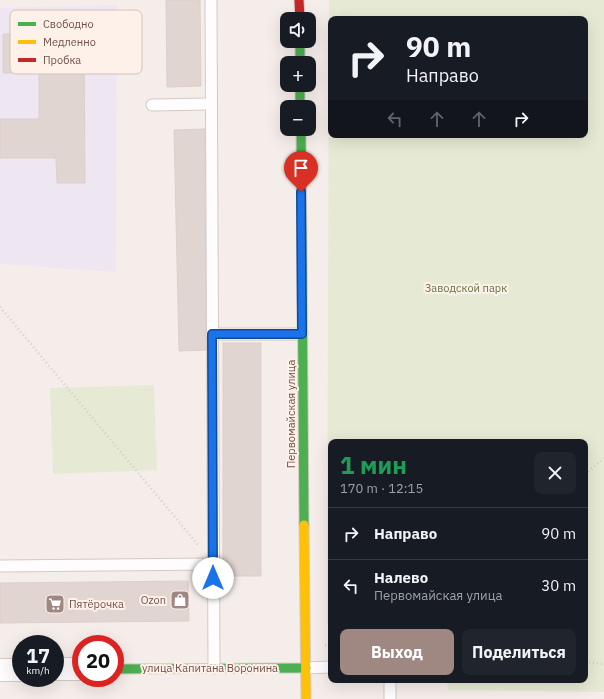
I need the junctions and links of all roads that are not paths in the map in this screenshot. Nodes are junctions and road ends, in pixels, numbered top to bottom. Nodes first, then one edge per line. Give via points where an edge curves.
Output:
1 (211, 0) edge
2 (300, 0) edge
3 (300, 12) edge
4 (211, 104) junction
5 (152, 105) dead end
6 (301, 136) edge
7 (212, 334) junction
8 (302, 334) junction
9 (213, 564) junction
10 (0, 566) edge
11 (328, 667) edge
12 (214, 668) junction
13 (306, 668) junction
14 (124, 669) edge
15 (0, 670) edge
16 (12, 670) edge
17 (390, 683) edge
18 (306, 699) edge
19 (390, 699) edge

1 - 4 lane
2 - 3 street
4 - 5 lane
4 - 7 lane
6 - 8 street, Первомайская улица
7 - 8 lane
7 - 9 lane
8 - 13 street, Первомайская улица
9 - 10 lane
9 - 12 lane
11 - 13 lane
12 - 13 street, улица Капитана Воронина
12 - 14 street, улица Капитана Воронина
13 - 18 street, Первомайская улица
15 - 16 street
17 - 19 lane

